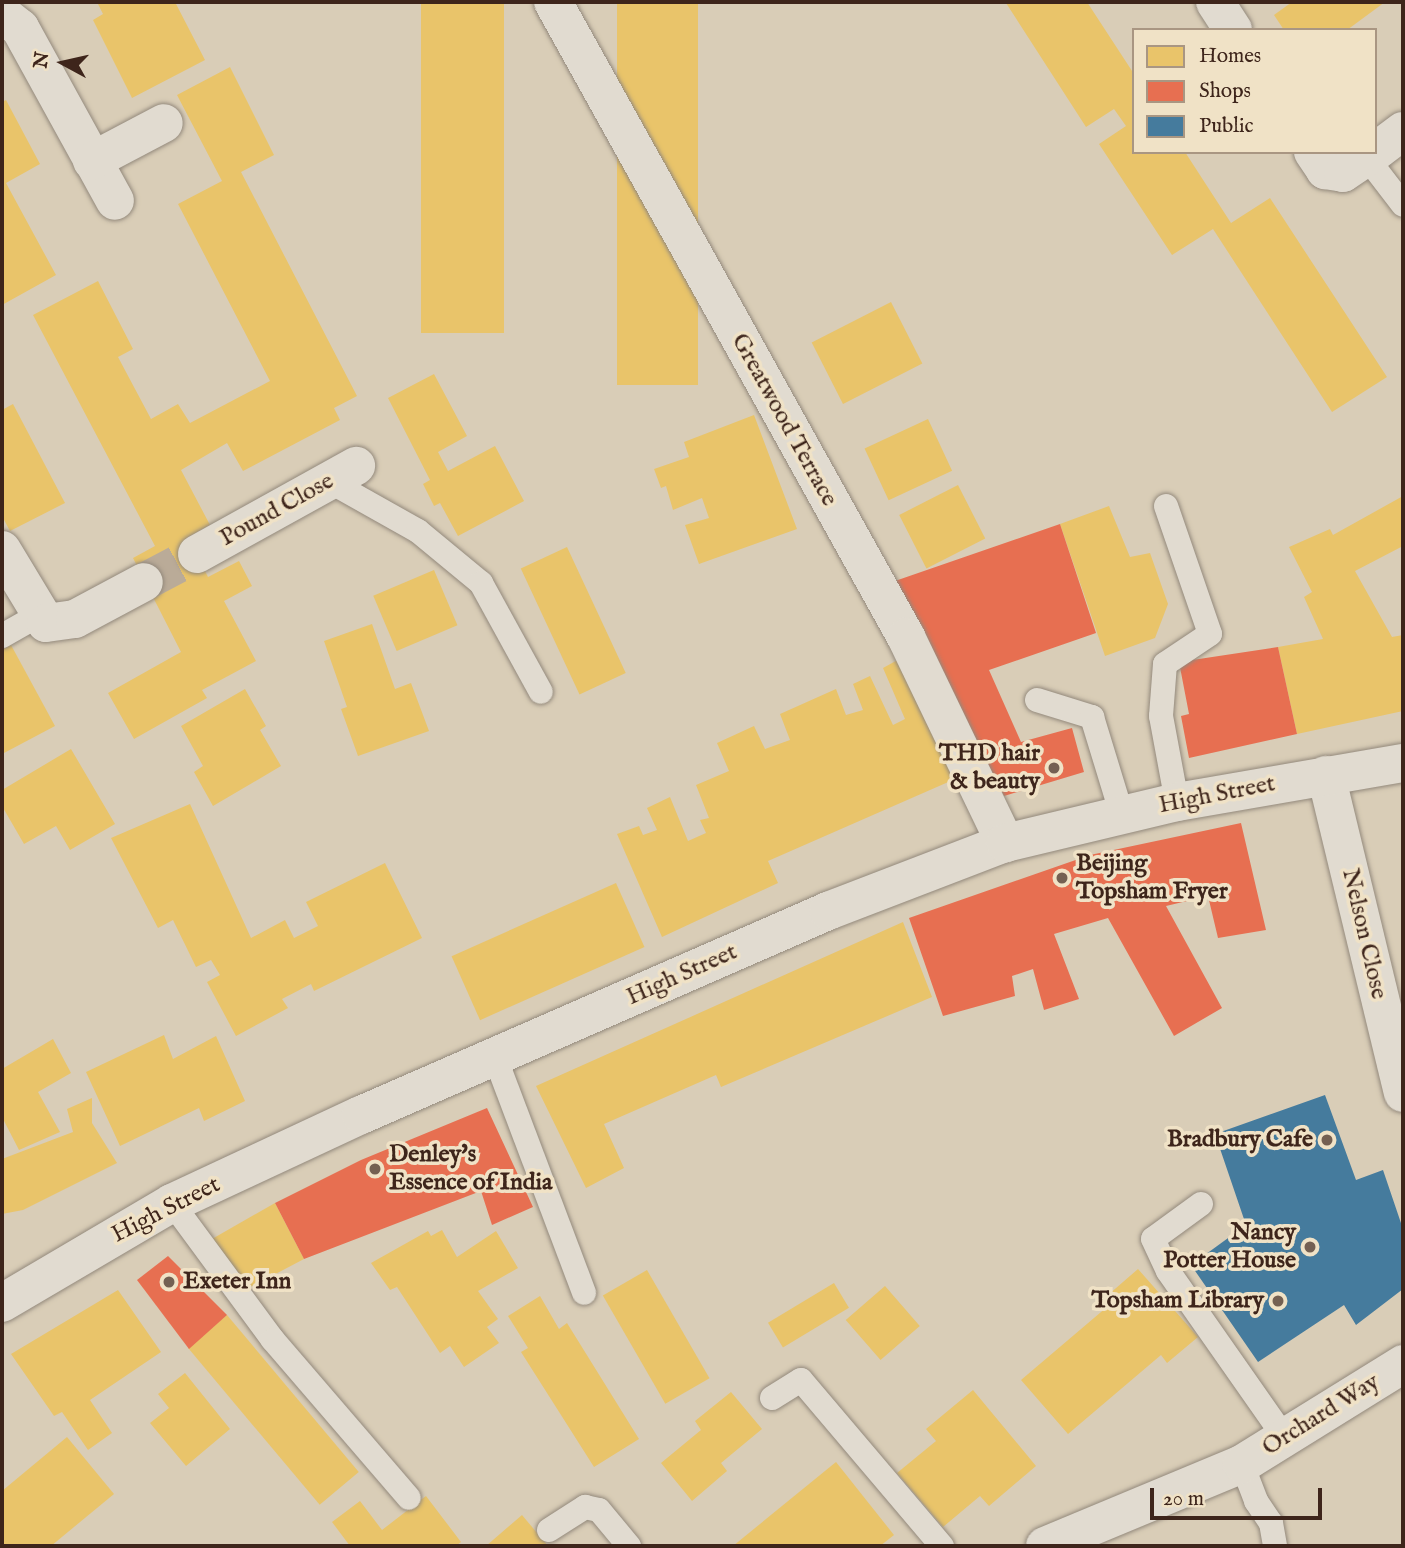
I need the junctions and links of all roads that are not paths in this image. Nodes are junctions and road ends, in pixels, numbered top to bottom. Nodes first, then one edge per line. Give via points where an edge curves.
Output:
1 (553, 2) edge
2 (1215, 2) edge
3 (2, 14) edge
4 (1232, 28) edge
5 (164, 122) dead end
6 (1403, 131) edge
7 (1377, 150) edge
8 (1315, 154) edge
9 (1372, 154) edge
10 (93, 161) junction
11 (115, 201) dead end
12 (1403, 205) edge
13 (342, 473) joint
14 (1166, 506) dead end
15 (2, 550) edge
16 (197, 554) tunnel mouth
17 (144, 582) tunnel mouth
18 (39, 615) junction
19 (2, 636) edge
20 (541, 692) dead end
21 (1037, 700) dead end
22 (1403, 763) edge
23 (1326, 775) junction
24 (1177, 802) junction
25 (1122, 815) junction
26 (1005, 844) junction
27 (495, 1057) junction
28 (1403, 1093) edge
29 (172, 1203) junction
30 (1201, 1205) dead end
31 (584, 1293) dead end
32 (2, 1303) edge
33 (1403, 1364) edge
34 (772, 1398) dead end
35 (1285, 1438) junction
36 (1242, 1464) junction
37 (409, 1498) dead end
38 (549, 1530) dead end
39 (1068, 1542) edge
40 (629, 1546) edge
41 (942, 1546) edge
42 (1275, 1546) edge

1 - 26 street, Greatwood Terrace via 906,637
2 - 4 street
3 - 10 street via 20,28
5 - 10 street
6 - 7 street
8 - 9 street via 1325,170 1343,173
9 - 12 lane
10 - 11 street
13 - 16 street, Pound Close
13 - 20 lane via 481,583
14 - 24 lane via 1210,634 1165,664 1161,716
15 - 18 street
17 - 18 street via 75,618 46,623
18 - 19 lane
21 - 25 lane via 1092,717
22 - 23 street, High Street
23 - 24 street, High Street
23 - 28 street, Nelson Close
24 - 25 street, High Street
25 - 26 street, High Street
26 - 27 street, High Street via 828,911
27 - 29 street, High Street
27 - 31 lane
29 - 32 street, High Street
29 - 37 lane via 273,1340
30 - 35 lane via 1153,1239 1168,1272
33 - 35 street, Orchard Way
34 - 41 lane via 801,1380
35 - 36 street, Orchard Way
36 - 39 street, Orchard Way
36 - 42 lane via 1256,1501 1271,1523
38 - 40 lane via 585,1507 599,1510

